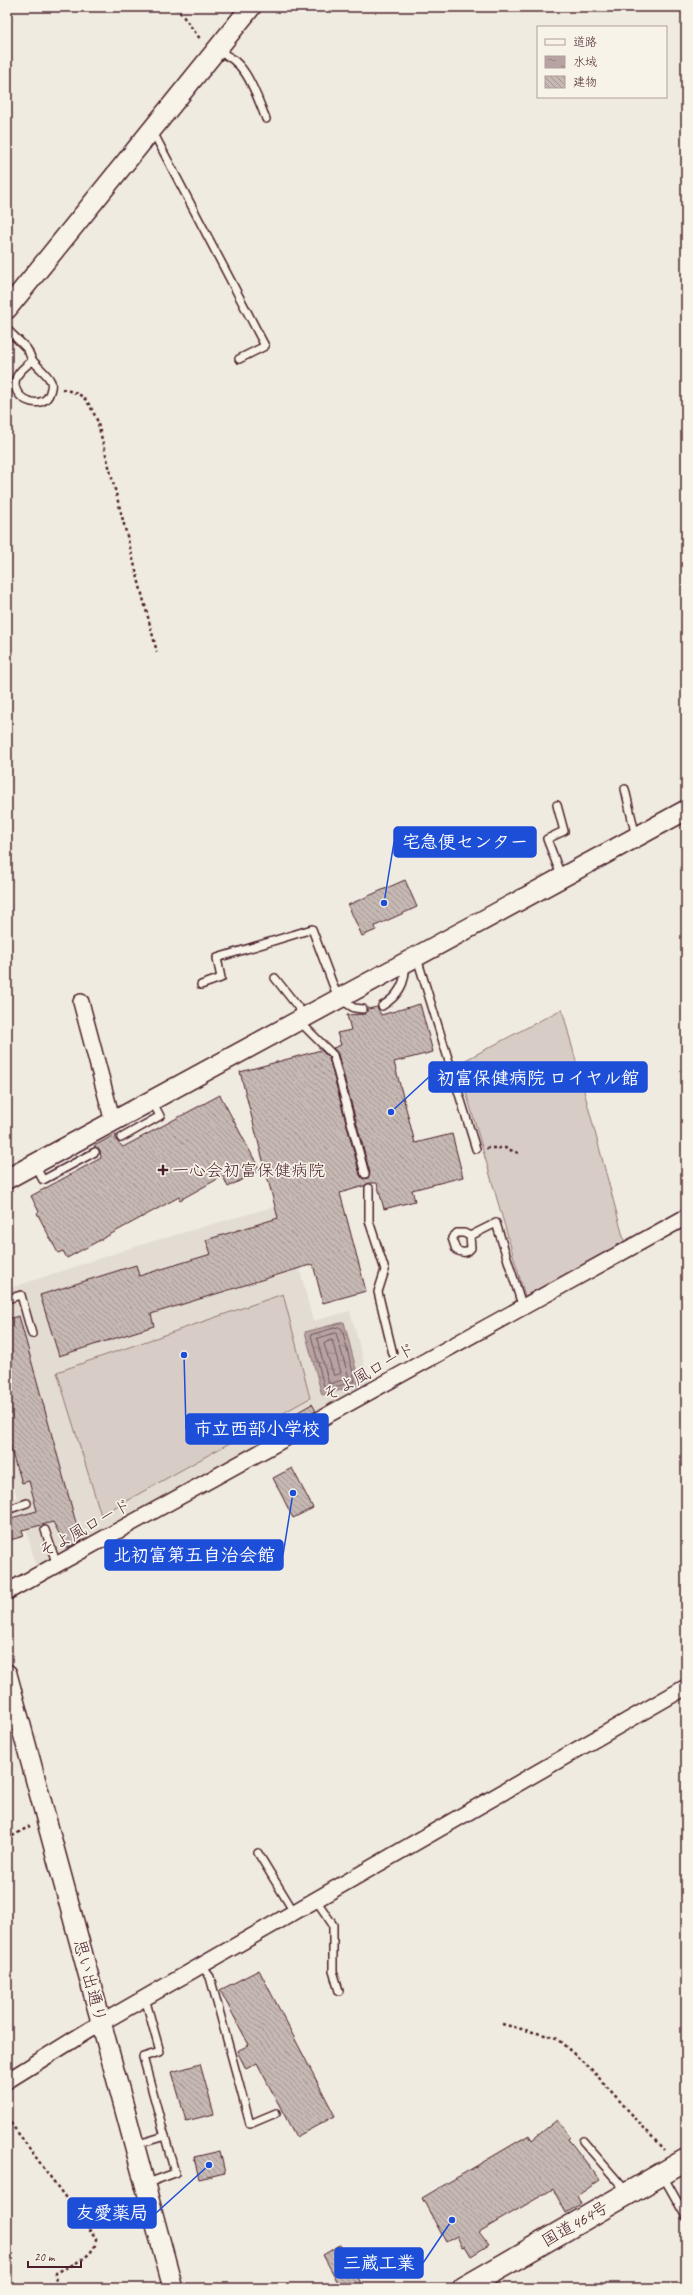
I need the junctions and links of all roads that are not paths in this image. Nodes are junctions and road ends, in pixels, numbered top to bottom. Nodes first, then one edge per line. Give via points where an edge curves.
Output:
1 (251, 7) edge
2 (214, 54) junction
3 (266, 119) dead end
4 (152, 130) junction
5 (7, 309) edge
6 (7, 329) edge
7 (239, 359) dead end
8 (32, 361) junction
9 (625, 789) dead end
10 (557, 805) dead end
11 (686, 810) edge
12 (636, 837) junction
13 (562, 878) junction
14 (410, 959) junction
15 (275, 978) dead end
16 (202, 985) dead end
17 (338, 998) junction
18 (81, 1002) dead end
19 (382, 1006) dead end
20 (363, 1009) dead end
21 (301, 1018) junction
22 (117, 1130) junction
23 (476, 1149) road end
24 (94, 1152) dead end
25 (34, 1164) junction
26 (365, 1174) dead end
27 (7, 1179) edge
28 (368, 1188) dead end
29 (686, 1218) edge
30 (470, 1236) dead end
31 (7, 1300) edge
32 (524, 1309) junction
33 (32, 1334) dead end
34 (393, 1354) dead end
35 (27, 1503) dead end
36 (7, 1510) edge
37 (45, 1530) dead end
38 (57, 1565) junction
39 (7, 1592) edge
40 (7, 1674) edge
41 (686, 1687) edge
42 (258, 1853) dead end
43 (316, 1900) junction
44 (294, 1912) junction
45 (202, 1966) junction
46 (339, 1991) dead end
47 (145, 1998) junction
48 (101, 2023) junction
49 (7, 2081) edge
50 (276, 2114) dead end
51 (165, 2136) junction
52 (583, 2140) dead end
53 (134, 2145) junction
54 (675, 2167) edge
55 (145, 2184) junction
56 (628, 2194) junction
57 (686, 2217) edge
58 (473, 2286) edge
59 (173, 2288) edge

1 - 2 street
2 - 3 lane via 225,54 233,59 247,75
2 - 4 street
4 - 5 street
4 - 7 lane via 266,346
6 - 8 lane via 28,350
8 - 8 lane via 51,381 49,396 43,401 25,400 18,394 17,376
9 - 12 lane
10 - 13 lane via 564,831 547,839
11 - 12 street
12 - 13 street
13 - 14 street
14 - 17 street
14 - 19 lane via 401,988 396,996
14 - 23 lane
15 - 21 lane
16 - 17 lane via 222,978 217,958 312,929
17 - 20 lane via 354,1008
17 - 21 street
18 - 22 street
21 - 22 street via 152,1101
21 - 26 lane via 333,1055
22 - 25 street
24 - 25 lane via 43,1180
25 - 27 street
28 - 34 lane via 369,1222 384,1270 378,1292
29 - 32 street, そよ風ロード
30 - 32 lane via 496,1224
31 - 33 lane via 21,1295
32 - 38 street, そよ風ロード via 240,1460
35 - 36 lane
37 - 38 lane
38 - 39 street, そよ風ロード
40 - 48 street, 思い出通り
41 - 43 street
42 - 44 lane
43 - 44 street
43 - 46 lane via 333,1925 333,1971
44 - 45 street
45 - 47 street
45 - 50 lane via 210,1977 250,2124
47 - 48 street
47 - 51 lane via 160,2052 143,2057
48 - 49 street
48 - 53 street, 思い出通り
51 - 53 lane
51 - 55 lane via 175,2174
52 - 56 lane
53 - 55 street, 思い出通り
54 - 56 highway, 国道464号
54 - 57 lane
55 - 59 street, 思い出通り
56 - 58 highway, 国道464号

